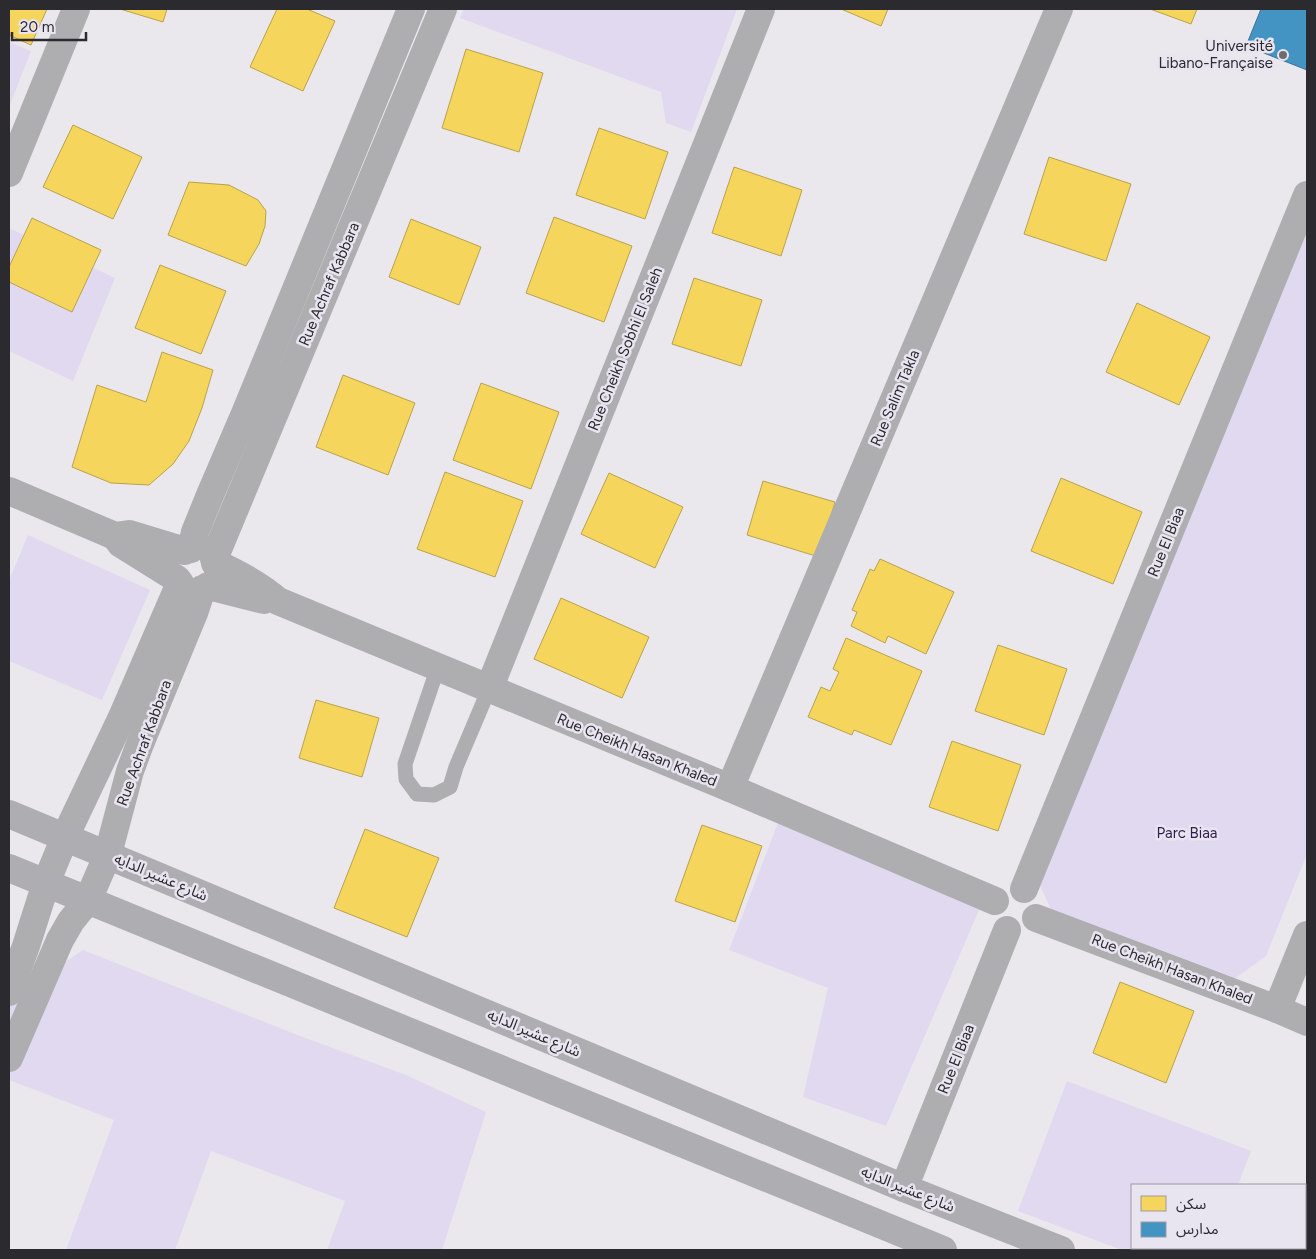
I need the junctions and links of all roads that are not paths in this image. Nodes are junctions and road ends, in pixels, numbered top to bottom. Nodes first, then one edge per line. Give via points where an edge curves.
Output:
1 (76, 9) edge
2 (411, 9) edge
3 (443, 9) edge
4 (761, 9) edge
5 (1059, 9) edge
6 (9, 173) edge
7 (1307, 195) edge
8 (9, 491) edge
9 (197, 570) junction
10 (438, 667) junction
11 (489, 689) junction
12 (730, 788) junction
13 (9, 814) edge
14 (65, 837) junction
15 (108, 854) junction
16 (9, 868) edge
17 (46, 883) junction
18 (1024, 889) junction
19 (88, 900) junction
20 (995, 901) junction
21 (1036, 918) junction
22 (1007, 930) junction
23 (1307, 935) edge
24 (9, 992) edge
25 (1276, 1008) junction
26 (1307, 1022) edge
27 (9, 1058) edge
28 (904, 1188) junction
29 (943, 1250) edge
30 (1060, 1250) edge

1 - 6 street
2 - 9 street, Rue Achraf Kabbara via 195,532
3 - 9 street, Rue Achraf Kabbara
4 - 11 street, Rue Cheikh Sobhi El Saleh
5 - 12 street, Rue Salim Takla
7 - 18 street, Rue El Biaa
8 - 9 street, Rue Cheikh Hasan Khaled via 115,536 128,534
9 - 10 street, Rue Cheikh Hasan Khaled via 232,571 278,601
9 - 14 street, Rue Achraf Kabbara
9 - 15 street, Rue Achraf Kabbara via 194,613 130,771
10 - 11 street, Rue Cheikh Hasan Khaled
10 - 11 lane via 405,764 406,779 417,794 434,795 450,787
11 - 12 street, Rue Cheikh Hasan Khaled
12 - 20 street, Rue Cheikh Hasan Khaled
13 - 14 street, شارع عشير الدايه
14 - 15 street, شارع عشير الدايه
14 - 17 street, Rue Achraf Kabbara
15 - 19 street, Rue Achraf Kabbara
15 - 28 street, شارع عشير الدايه
16 - 17 street
17 - 19 street
17 - 24 street, Rue Achraf Kabbara
18 - 20 street via 1012,887
18 - 21 street via 1038,906
19 - 27 street, Rue Achraf Kabbara via 60,940
19 - 29 street
20 - 22 street via 994,913 998,923
21 - 22 street via 1019,932
21 - 25 street, Rue Cheikh Hasan Khaled
22 - 28 street, Rue El Biaa
23 - 25 street
25 - 26 street, Rue Cheikh Hasan Khaled
28 - 30 street, شارع عشير الدايه

